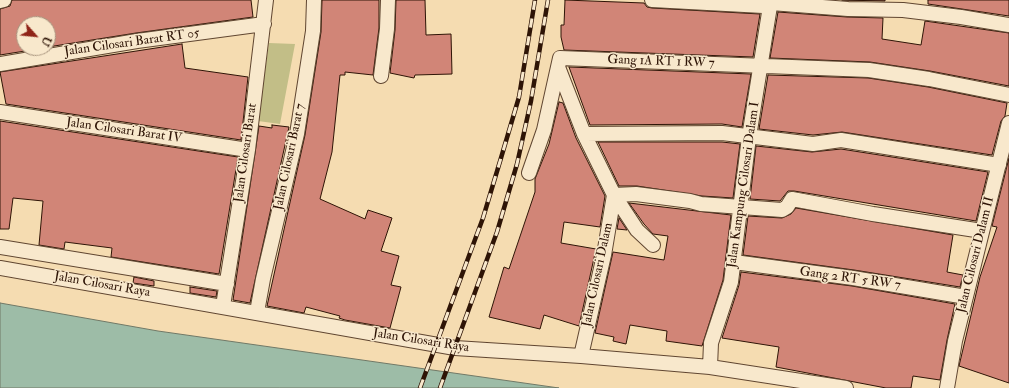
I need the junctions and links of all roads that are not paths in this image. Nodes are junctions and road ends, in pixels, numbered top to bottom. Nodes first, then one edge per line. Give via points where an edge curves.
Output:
1 (4, 0) edge
2 (266, 0) edge
3 (314, 0) edge
4 (388, 0) edge
5 (652, 0) edge
6 (0, 1) edge
7 (771, 1) edge
8 (264, 24) junction
9 (1009, 25) edge
10 (559, 63) junction
11 (0, 64) edge
12 (762, 66) junction
13 (381, 76) dead end
14 (1009, 95) edge
15 (0, 112) edge
16 (1009, 123) edge
17 (584, 134) junction
18 (749, 137) junction
19 (248, 150) junction
20 (999, 166) junction
21 (529, 173) dead end
22 (614, 195) junction
23 (740, 207) junction
24 (982, 231) junction
25 (653, 245) dead end
26 (0, 247) edge
27 (734, 262) junction
28 (0, 268) edge
29 (227, 284) junction
30 (966, 297) junction
31 (223, 306) junction
32 (257, 312) junction
33 (581, 356) junction
34 (710, 367) junction
35 (846, 388) edge
36 (947, 388) edge

1 - 6 street
2 - 8 street, Jalan Cilosari Barat
3 - 32 street, Jalan Cilosari Barat 7 via 313,31 297,134
4 - 13 street
5 - 7 street via 755,6 763,6
7 - 9 street via 848,9 903,10
7 - 12 street, Jalan Kampung Cilosari Dalam I
8 - 11 street, Jalan Cilosari Barat RT 05 via 137,41
8 - 19 street, Jalan Cilosari Barat
10 - 12 street, Gang 1A RT 1 RW 7
10 - 17 street
10 - 21 street via 544,130
12 - 14 street, Gang 1A RT 1 RW 7 via 869,70
12 - 18 street, Jalan Kampung Cilosari Dalam I
15 - 19 street, Jalan Cilosari Barat IV
16 - 20 street, Jalan Cilosari Dalam II
17 - 18 street via 722,133
17 - 22 street
18 - 20 street via 813,144 841,140
18 - 23 street, Jalan Kampung Cilosari Dalam I
19 - 29 street, Jalan Cilosari Barat
20 - 24 street, Jalan Cilosari Dalam II
22 - 23 street via 636,194
22 - 25 street via 637,230
22 - 33 street, Jalan Cilosari Dalam via 604,255
23 - 24 street via 782,210 792,199
23 - 27 street, Jalan Kampung Cilosari Dalam I
24 - 30 street, Jalan Cilosari Dalam II
26 - 29 street
27 - 30 street, Gang 2 RT 5 RW 7
27 - 34 street, Jalan Kampung Cilosari Dalam I via 731,282 711,343
28 - 31 street, Jalan Cilosari Raya
29 - 31 street, Jalan Cilosari Barat
30 - 36 street, Jalan Cilosari Dalam II
31 - 32 street, Jalan Cilosari Raya
32 - 33 street, Jalan Cilosari Raya via 455,348
33 - 34 street, Jalan Cilosari Raya
34 - 35 street, Jalan Cilosari Raya

